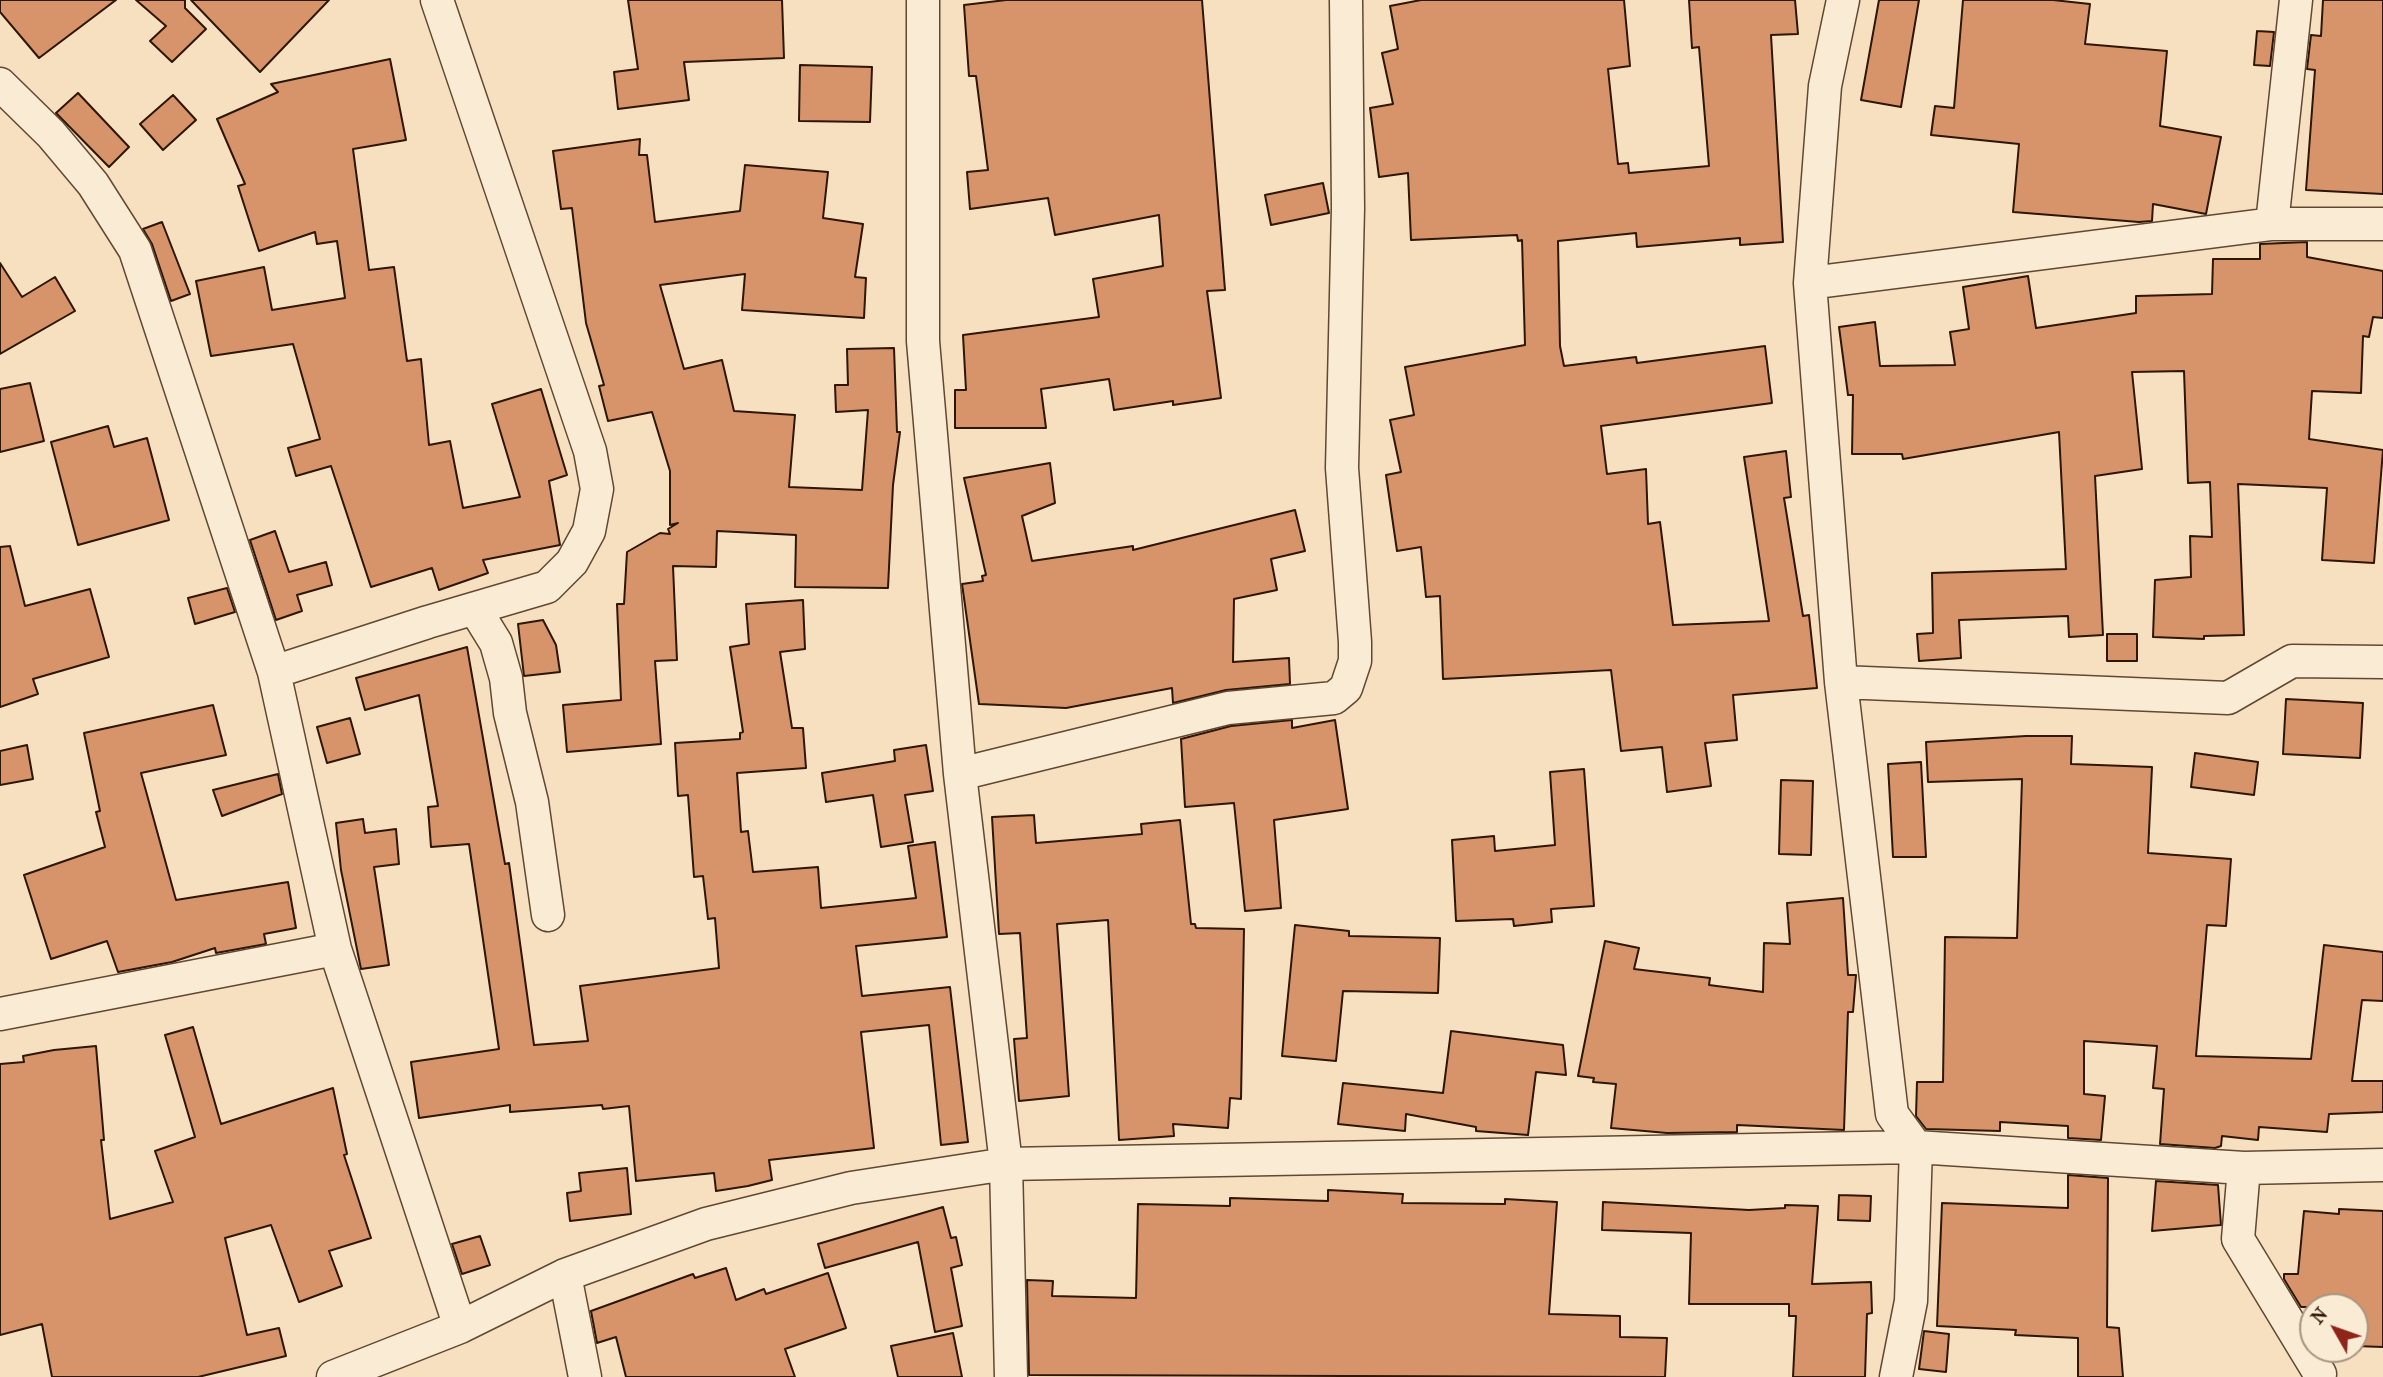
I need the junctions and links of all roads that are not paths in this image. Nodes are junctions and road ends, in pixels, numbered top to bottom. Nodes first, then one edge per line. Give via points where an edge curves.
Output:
1 (437, 0) edge
2 (923, 0) edge
3 (1346, 0) edge
4 (1843, 0) edge
5 (2296, 0) edge
6 (0, 84) edge
7 (2272, 224) junction
8 (2383, 224) edge
9 (1810, 283) junction
10 (475, 609) junction
11 (2383, 662) edge
12 (274, 672) junction
13 (1841, 682) junction
14 (960, 774) junction
15 (548, 915) dead end
16 (335, 949) junction
17 (0, 1014) edge
18 (1916, 1147) junction
19 (1006, 1164) junction
20 (2383, 1165) edge
21 (2244, 1168) junction
22 (565, 1275) junction
23 (460, 1327) junction
24 (2320, 1374) dead end
25 (333, 1377) edge
26 (585, 1377) edge
27 (1011, 1377) edge
28 (1896, 1377) edge

1 - 10 street via 590,451 597,489 589,531 572,562 547,587
2 - 14 street via 923,341
3 - 14 street via 1348,208 1342,468 1355,661 1346,688 1335,698 1228,708
4 - 9 street via 1825,86
5 - 7 street
6 - 12 street via 93,184 135,250
7 - 8 street
7 - 9 street
9 - 13 street
10 - 12 street
10 - 15 street via 496,643 506,678 532,802
11 - 13 street via 2292,661 2228,698
12 - 16 street
13 - 18 street via 1892,1114
14 - 19 street
16 - 17 street
16 - 23 street
18 - 19 street
18 - 21 street
18 - 28 street via 1911,1301
19 - 22 street via 851,1188 706,1224
19 - 27 street
20 - 21 street
21 - 24 street via 2238,1239
22 - 23 street
22 - 26 street
23 - 25 street

